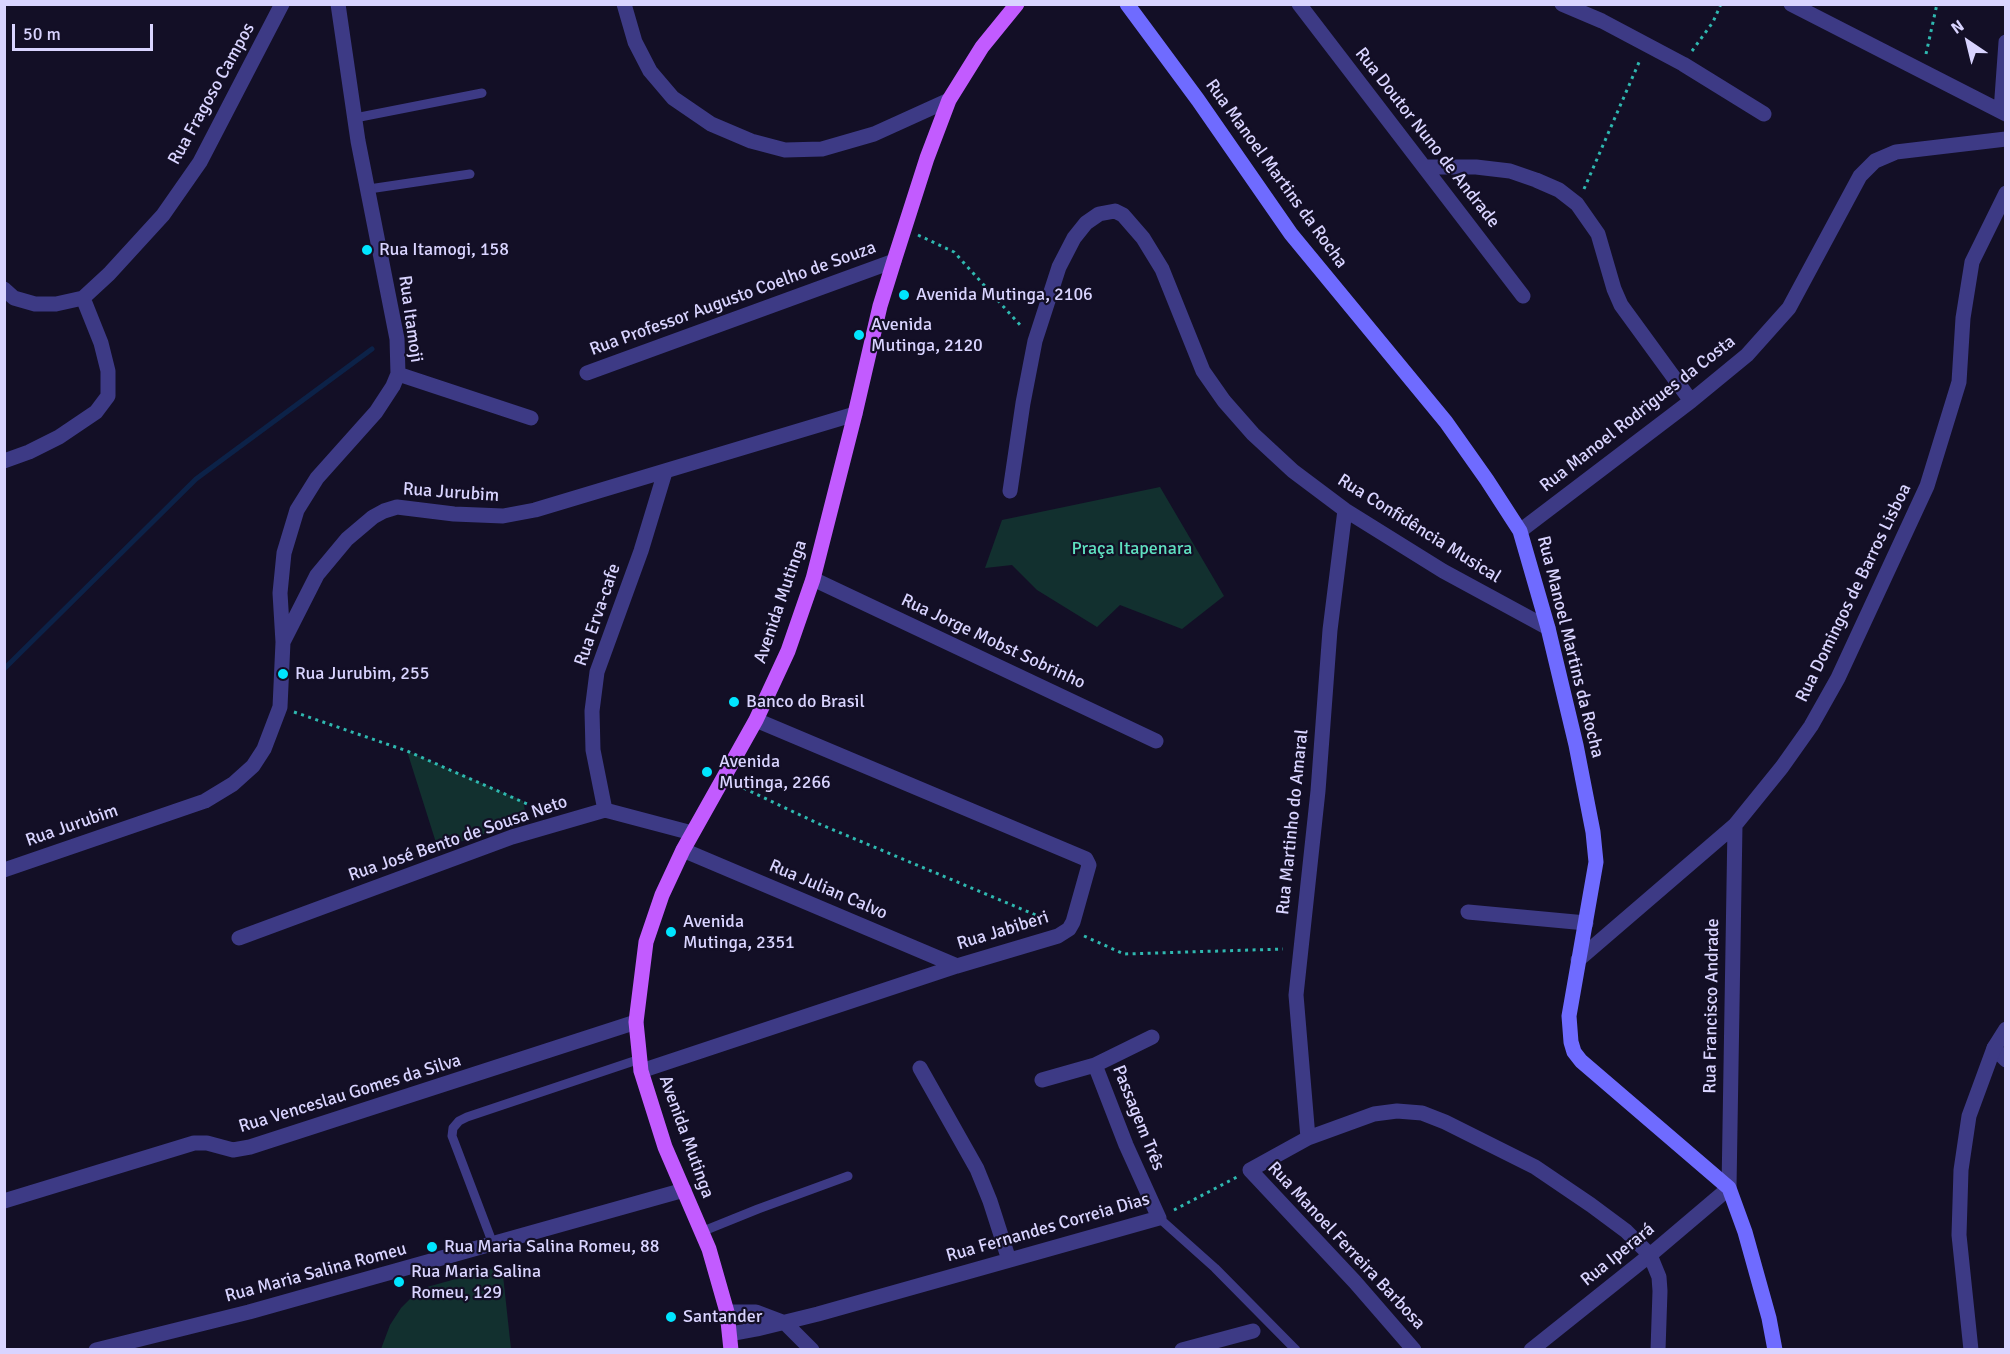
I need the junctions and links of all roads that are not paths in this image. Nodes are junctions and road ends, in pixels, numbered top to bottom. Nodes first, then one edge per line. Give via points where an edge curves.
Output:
1 (282, 4) edge
2 (338, 4) edge
3 (624, 4) edge
4 (1017, 4) edge
5 (1127, 4) edge
6 (1299, 4) edge
7 (1562, 4) edge
8 (1791, 4) edge
9 (2006, 42) edge
10 (482, 93) dead end
11 (949, 100) junction
12 (2003, 112) edge
13 (1764, 114) dead end
14 (355, 118) junction
15 (2006, 139) edge
16 (1425, 167) junction
17 (470, 174) dead end
18 (369, 189) junction
19 (2006, 193) edge
20 (894, 261) junction
21 (4, 289) edge
22 (1523, 296) dead end
23 (83, 298) junction
24 (586, 373) dead end
25 (398, 374) junction
26 (1691, 401) junction
27 (855, 414) junction
28 (531, 418) dead end
29 (4, 461) edge
30 (665, 472) junction
31 (1010, 491) dead end
32 (1345, 510) junction
33 (1520, 531) junction
34 (813, 579) junction
35 (1548, 628) junction
36 (283, 642) junction
37 (756, 720) junction
38 (1156, 741) dead end
39 (605, 810) junction
40 (1735, 825) junction
41 (692, 833) junction
42 (683, 850) junction
43 (4, 870) edge
44 (1468, 912) dead end
45 (1586, 922) junction
46 (239, 938) dead end
47 (1578, 960) junction
48 (957, 966) junction
49 (636, 1022) junction
50 (2006, 1029) edge
51 (1152, 1037) dead end
52 (1994, 1048) junction
53 (2006, 1060) edge
54 (640, 1065) junction
55 (1095, 1065) junction
56 (920, 1068) dead end
57 (1042, 1080) dead end
58 (1308, 1138) junction
59 (848, 1176) dead end
60 (1729, 1188) junction
61 (684, 1190) junction
62 (4, 1201) edge
63 (1159, 1218) junction
64 (701, 1232) junction
65 (493, 1244) junction
66 (1650, 1255) junction
67 (1009, 1260) junction
68 (727, 1312) junction
69 (785, 1323) junction
70 (1253, 1330) dead end
71 (730, 1342) edge
72 (96, 1350) edge
73 (812, 1350) edge
74 (1182, 1350) edge
75 (1296, 1350) edge
76 (1414, 1350) edge
77 (1531, 1350) edge
78 (1658, 1350) edge
79 (1775, 1350) edge
80 (1971, 1350) edge

1 - 23 street, Rua Fragoso Campos via 200,162 163,215
2 - 14 street, Rua Itamoji
3 - 11 street via 635,42 650,71 673,98 711,124 751,141 785,150 822,149 874,134
4 - 11 main road, Avenida Mutinga via 982,47
5 - 33 main road, Rua Manoel Martins da Rocha via 1291,234 1446,422
6 - 16 street, Rua Doutor Nuno de Andrade
7 - 13 street via 1683,64
8 - 12 street
9 - 12 street
10 - 14 lane
11 - 20 main road, Avenida Mutinga
14 - 18 street, Rua Itamoji
15 - 26 street, Rua Manoel Rodrigues da Costa via 1896,152 1875,161 1860,176 1789,308 1747,355
16 - 22 street, Rua Doutor Nuno de Andrade
16 - 26 street via 1510,171 1559,190 1577,204 1598,234 1621,304
17 - 18 lane
18 - 25 street, Rua Itamoji via 397,339
19 - 40 street, Rua Domingos de Barros Lisboa via 1972,262 1959,382 1927,486 1838,678 1811,726
20 - 24 street, Rua Professor Augusto Coelho de Souza
20 - 27 main road, Avenida Mutinga
21 - 23 street via 14,298 35,304
23 - 29 street via 101,343 108,371 108,396 96,412 59,437
25 - 28 street
25 - 36 street, Rua Itamoji via 376,412 317,478 297,510 284,553 280,593
26 - 33 street, Rua Manoel Rodrigues da Costa
27 - 30 street, Rua Jurubim
27 - 34 main road, Avenida Mutinga
30 - 36 street, Rua Jurubim via 503,516 397,507 384,511 347,539 317,575
30 - 39 street, Rua Erva-cafe via 597,672 593,750
31 - 32 street, Rua Confidência Musical via 1035,341 1059,267 1086,223 1099,214 1115,211 1123,214 1143,238 1162,269 1203,371 1224,401 1252,434 1293,471
32 - 35 street, Rua Confidência Musical via 1443,571
32 - 58 street, Rua Martinho do Amaral via 1296,995
33 - 35 main road, Rua Manoel Martins da Rocha
34 - 37 main road, Avenida Mutinga via 788,651
34 - 38 street, Rua Jorge Mobst Sobrinho
35 - 45 main road, Rua Manoel Martins da Rocha via 1593,832 1596,862
36 - 43 street, Rua Jurubim via 280,707 264,749 253,766 233,784 205,801
37 - 41 main road, Avenida Mutinga
37 - 48 street, Rua Jabiberi via 1086,859 1089,865 1069,929 1058,936
39 - 41 street
39 - 46 street, Rua José Bento de Sousa Neto via 512,837
40 - 47 street, Rua Domingos de Barros Lisboa
40 - 60 street, Rua Francisco Andrade
41 - 42 main road, Avenida Mutinga
42 - 48 street, Rua Julian Calvo
42 - 49 main road, Avenida Mutinga via 646,942
44 - 45 street
45 - 47 main road, Rua Manoel Martins da Rocha
47 - 60 main road, Rua Manoel Martins da Rocha via 1569,1016 1574,1052
48 - 54 street, Rua Jabiberi
49 - 54 main road, Avenida Mutinga
49 - 62 street, Rua Venceslau Gomes da Silva via 250,1148 233,1150 194,1143
50 - 52 street
51 - 55 street
52 - 53 street
52 - 80 street via 1970,1116 1960,1170 1959,1235
54 - 61 main road, Avenida Mutinga via 665,1147
54 - 65 lane via 467,1117 453,1128 452,1136
55 - 57 street
55 - 63 street, Passagem Três
56 - 67 street via 977,1169
58 - 66 street via 1374,1114 1422,1113 1535,1167 1600,1211
58 - 76 street, Rua Manoel Ferreira Barbosa via 1250,1170
59 - 64 lane
60 - 66 street, Rua Iperará
60 - 79 main road, Rua Manoel Martins da Rocha via 1745,1232
61 - 64 main road, Avenida Mutinga
61 - 65 street, Rua Maria Salina Romeu
63 - 67 street, Rua Fernandes Correia Dias
63 - 75 lane
64 - 68 main road, Avenida Mutinga
65 - 72 street, Rua Maria Salina Romeu
66 - 77 street, Rua Iperará
66 - 78 street via 1660,1284
67 - 69 street, Rua Fernandes Correia Dias
68 - 69 street via 756,1312
68 - 71 main road, Avenida Mutinga
69 - 71 street, Rua Fernandes Correia Dias
69 - 73 street
70 - 74 street

